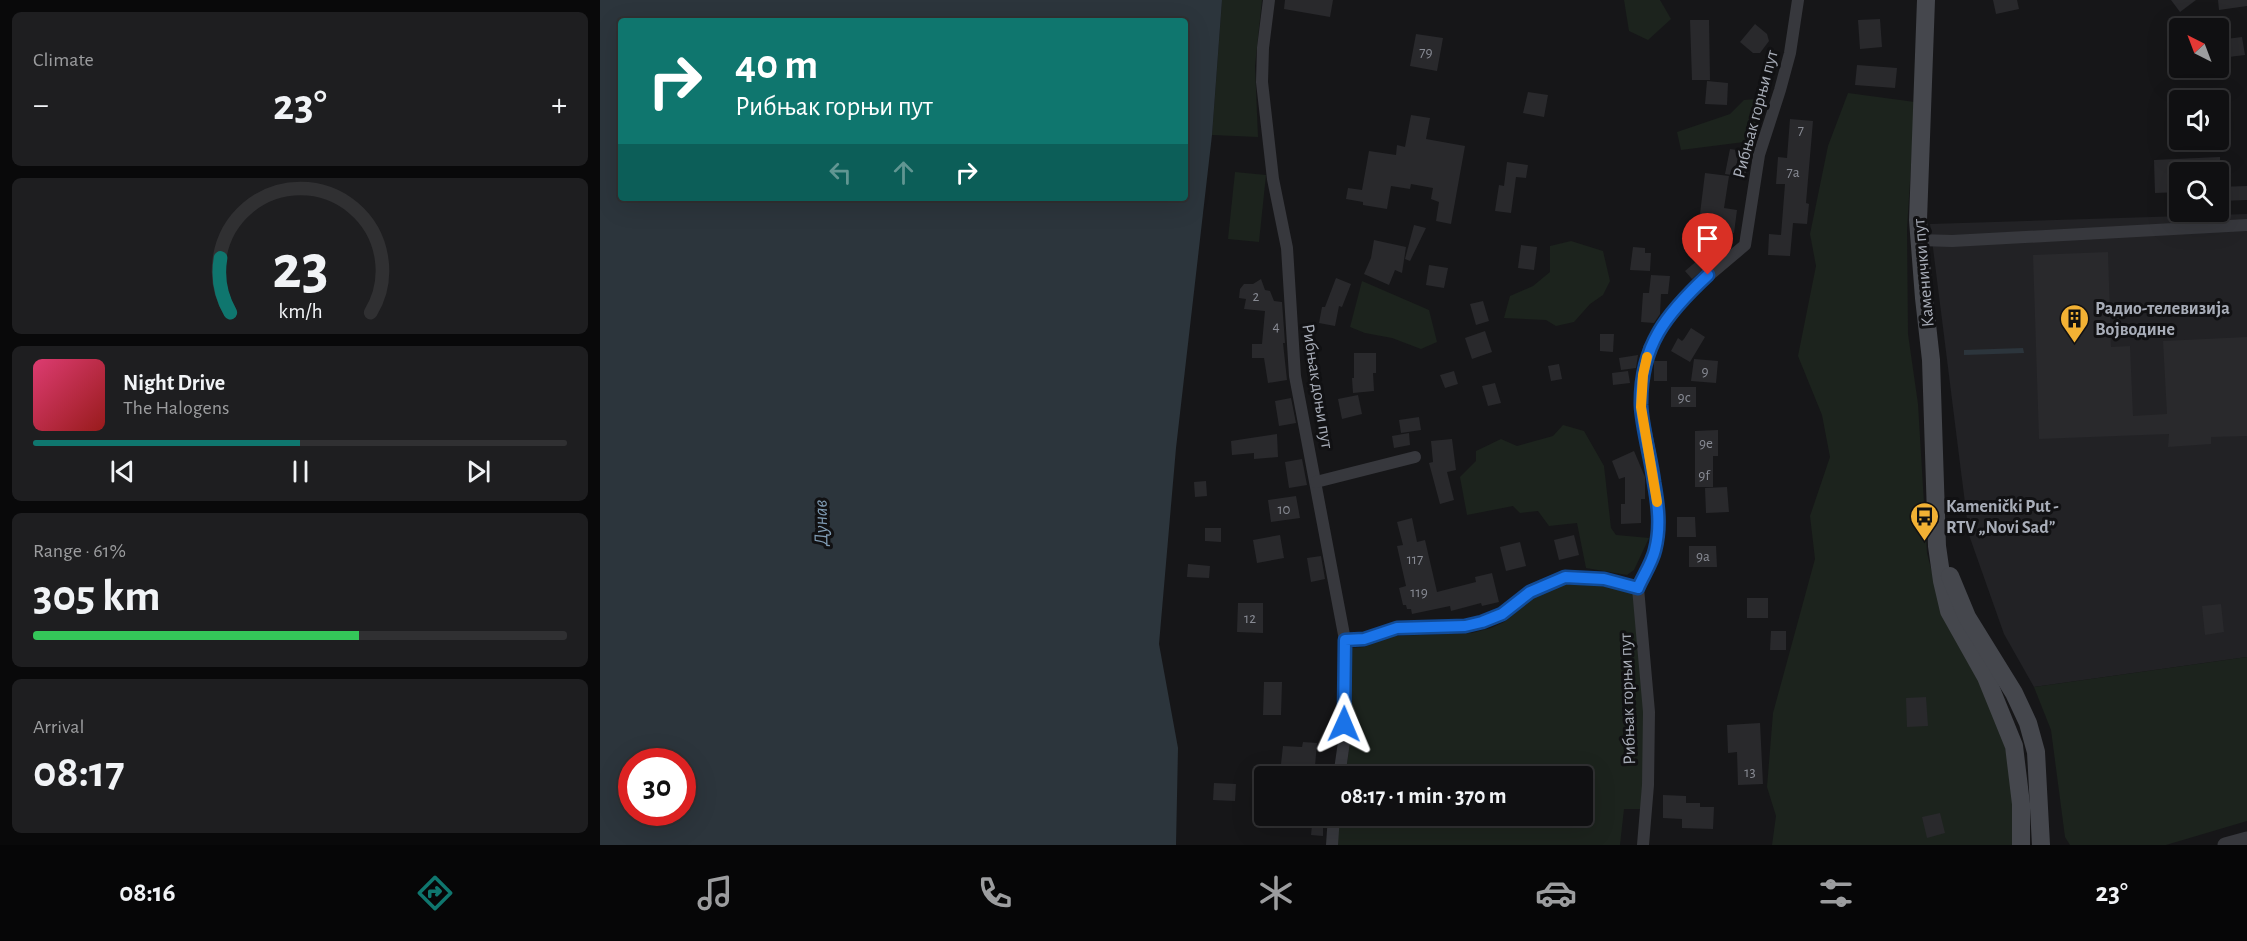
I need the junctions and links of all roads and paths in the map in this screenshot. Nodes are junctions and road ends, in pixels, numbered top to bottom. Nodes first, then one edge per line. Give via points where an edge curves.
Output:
1 (1269, 0) edge
2 (1798, 0) edge
3 (1926, 0) edge
4 (2247, 225) edge
5 (1918, 240) junction
6 (1415, 457) dead end
7 (1316, 482) junction
8 (1937, 546) junction
9 (1638, 588) junction
10 (1345, 640) junction
11 (1341, 766) edge
12 (1333, 826) edge
13 (2247, 839) edge
14 (2041, 844) edge
15 (1332, 845) edge
16 (1643, 845) edge
17 (2021, 845) edge
18 (2225, 845) edge

1 - 7 street, Рибњак доњи пут via 1262,82 1266,129 1287,248 1295,376
2 - 9 street, Рибњак горњи пут via 1790,53 1760,155 1744,244 1688,294 1649,348 1641,407 1659,516 1655,551
3 - 5 main road, Каменички пут
4 - 5 street
5 - 8 main road, Каменички пут via 1931,360
6 - 7 street
7 - 10 street, Рибњак доњи пут
8 - 14 main road, Каменички пут via 1967,617 2028,723 2036,752
8 - 17 main road, Каменички пут via 1949,611 1986,677 2014,746
9 - 10 street via 1604,579 1565,577 1530,592 1502,614 1482,622 1397,628 1364,639
9 - 16 street, Рибњак горњи пут via 1649,712
10 - 11 street, Рибњак доњи пут
12 - 15 street
13 - 18 street

